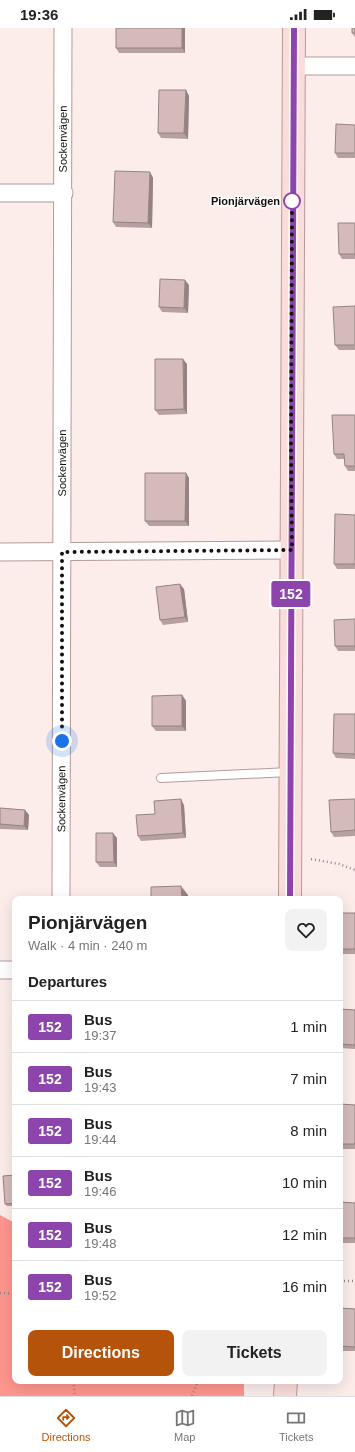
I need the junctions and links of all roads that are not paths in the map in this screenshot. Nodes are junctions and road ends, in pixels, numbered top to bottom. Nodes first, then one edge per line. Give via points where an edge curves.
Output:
1 (63, 28) edge
2 (294, 28) edge
3 (293, 66) junction
4 (355, 66) edge
5 (0, 193) edge
6 (64, 193) junction
7 (292, 550) junction
8 (0, 552) edge
9 (62, 552) junction
10 (290, 772) junction
11 (161, 778) dead end
12 (61, 896) edge
13 (290, 896) edge
14 (0, 970) edge
15 (12, 970) edge
16 (286, 1384) edge
17 (285, 1396) edge

1 - 6 street, Sockenvägen
2 - 3 street
3 - 4 street
3 - 7 street
5 - 6 street
6 - 9 street, Sockenvägen
7 - 9 street
7 - 10 street
8 - 9 street
9 - 12 street, Sockenvägen
10 - 11 lane
10 - 13 street
14 - 15 street
16 - 17 street

